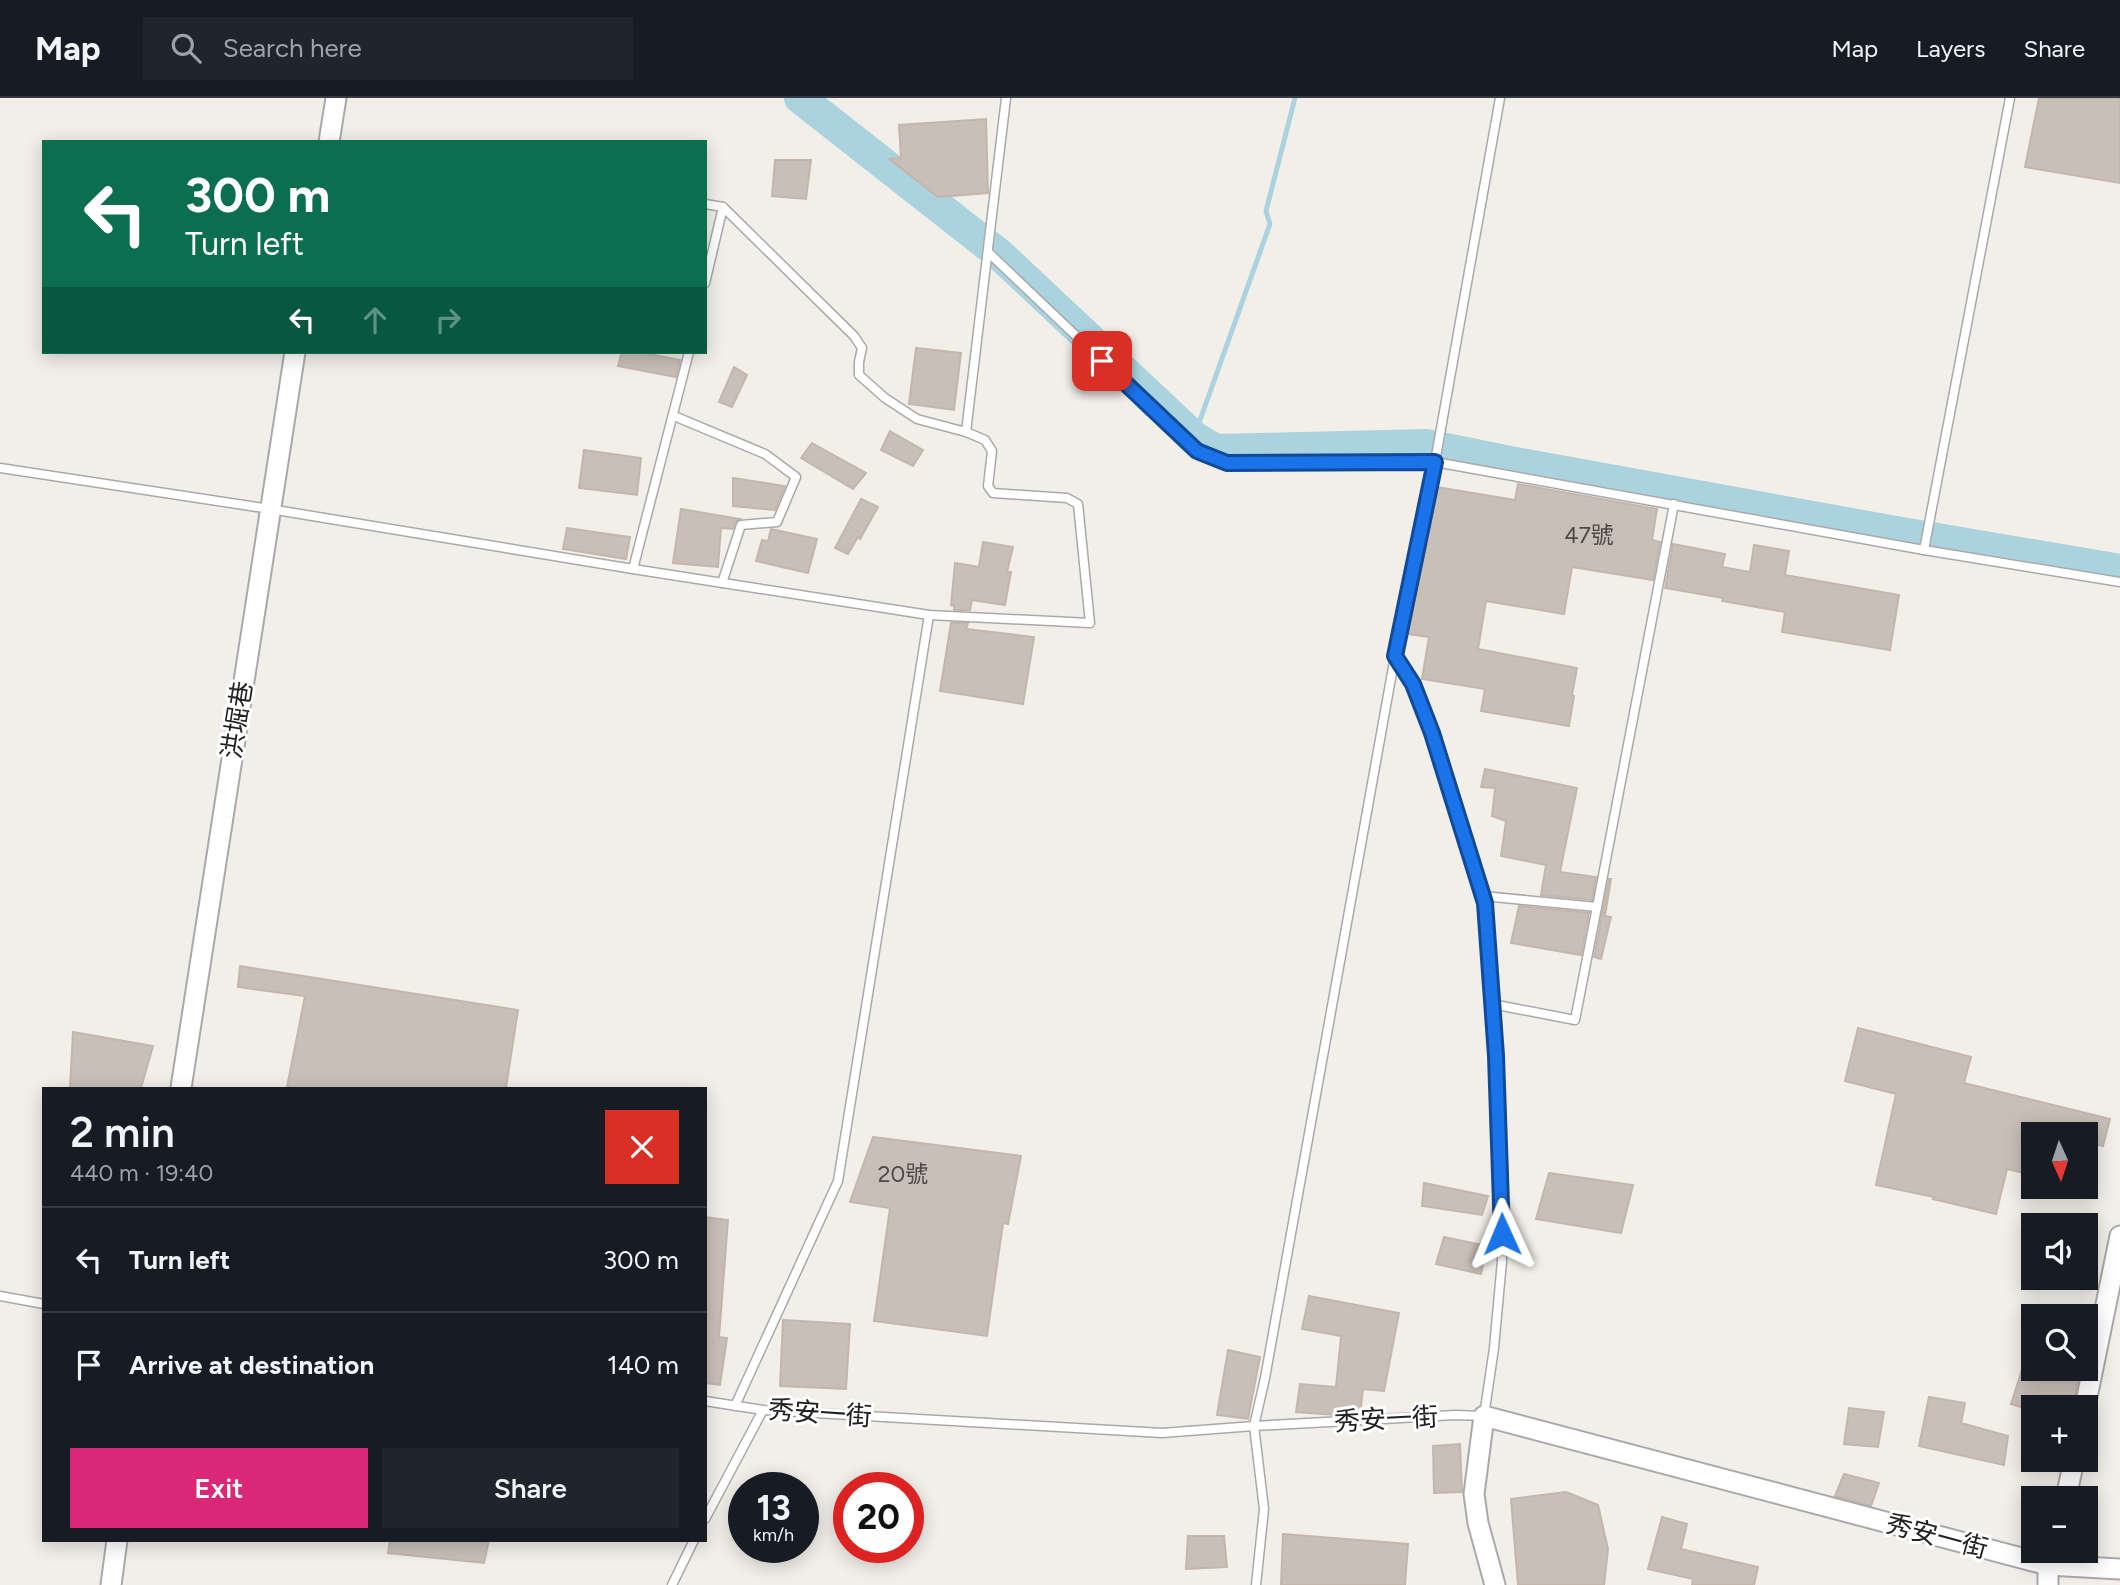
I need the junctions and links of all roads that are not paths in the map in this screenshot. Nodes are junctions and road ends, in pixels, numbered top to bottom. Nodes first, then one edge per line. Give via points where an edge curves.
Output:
1 (335, 98) edge
2 (1006, 98) edge
3 (1500, 98) edge
4 (2010, 98) edge
5 (329, 140) edge
6 (707, 204) edge
7 (723, 207) junction
8 (989, 253) junction
9 (707, 275) edge
10 (295, 354) edge
11 (689, 354) edge
12 (674, 416) junction
13 (966, 432) junction
14 (1435, 462) junction
15 (0, 468) edge
16 (1674, 504) junction
17 (270, 509) junction
18 (1924, 550) junction
19 (633, 569) junction
20 (2120, 582) edge
21 (722, 583) junction
22 (929, 615) junction
23 (1395, 656) junction
24 (1483, 896) junction
25 (1597, 907) junction
26 (1492, 1004) junction
27 (181, 1087) edge
28 (2120, 1236) edge
29 (0, 1296) edge
30 (42, 1304) edge
31 (2087, 1395) edge
32 (707, 1401) edge
33 (735, 1406) junction
34 (763, 1410) junction
35 (1484, 1416) junction
36 (1254, 1426) junction
37 (707, 1515) edge
38 (117, 1542) edge
39 (693, 1542) edge
40 (2050, 1567) edge
41 (2120, 1569) edge
42 (111, 1585) edge
43 (672, 1585) edge
44 (1256, 1585) edge
45 (1494, 1585) edge

1 - 5 street
2 - 8 lane
3 - 14 lane
4 - 18 lane
6 - 7 lane
7 - 9 lane
7 - 13 lane via 854,336 862,348 859,375 916,419
8 - 13 lane
8 - 14 lane via 1197,451 1227,463
10 - 17 street, 洪堀巷
11 - 12 lane
12 - 19 lane
12 - 21 lane via 765,454 796,477 777,522 741,525
13 - 22 lane via 985,440 992,451 988,486 993,493 1067,498 1079,504 1090,623
14 - 16 lane
14 - 23 lane
15 - 17 lane
16 - 18 lane
16 - 25 lane
17 - 19 lane
17 - 27 street, 洪堀巷
18 - 20 lane
19 - 21 lane
21 - 22 lane
22 - 33 lane via 838,1181
23 - 24 lane via 1413,684 1432,733
23 - 36 lane
24 - 25 lane
24 - 26 lane
25 - 26 lane via 1575,1020
26 - 35 lane via 1502,1261
28 - 31 street
29 - 30 lane
32 - 33 lane, 秀安一街
33 - 34 lane, 秀安一街
34 - 36 lane, 秀安一街 via 1162,1433
34 - 37 lane
35 - 36 lane, 秀安一街
35 - 40 street, 秀安一街
35 - 45 street via 1474,1494
36 - 44 lane via 1264,1509
38 - 42 street
39 - 43 lane
40 - 41 street, 秀安一街

